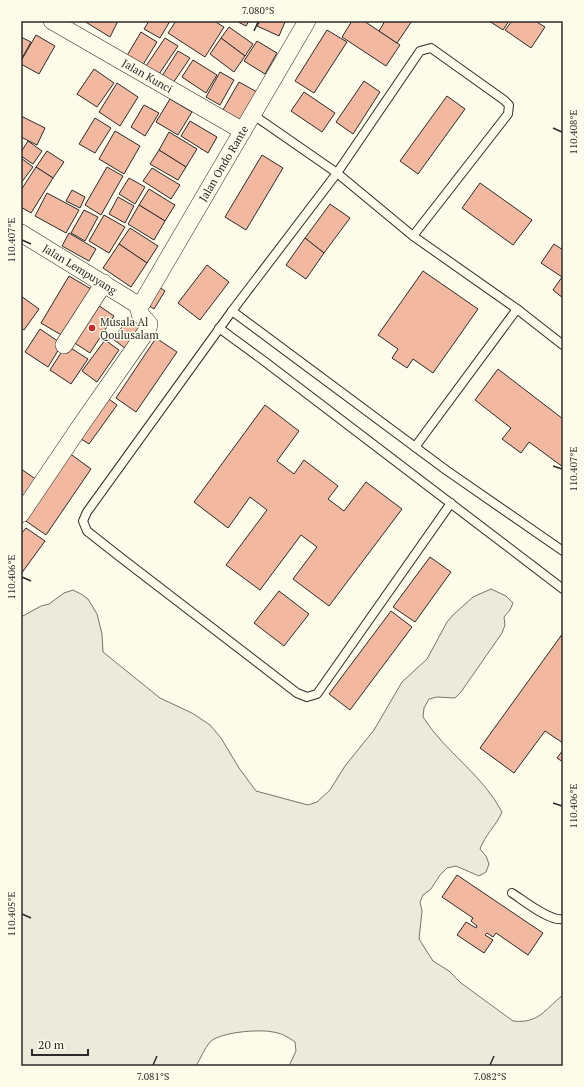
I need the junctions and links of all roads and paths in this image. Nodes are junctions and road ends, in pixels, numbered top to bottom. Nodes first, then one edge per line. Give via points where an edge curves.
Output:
1 (52, 21) edge
2 (307, 21) edge
3 (252, 114) junction
4 (242, 131) junction
5 (337, 173) junction
6 (22, 236) edge
7 (413, 236) junction
8 (104, 283) junction
9 (138, 304) junction
10 (517, 309) junction
11 (232, 311) junction
12 (219, 328) junction
13 (64, 345) dead end
14 (563, 345) edge
15 (415, 447) junction
16 (451, 503) junction
17 (21, 514) edge
18 (562, 550) edge
19 (563, 589) edge
20 (512, 893) dead end
21 (563, 919) edge

1 - 4 street, Jalan Kunci
2 - 3 street, Jalan Ondo Rante
3 - 4 street, Jalan Ondo Rante
3 - 5 lane
4 - 9 street, Jalan Ondo Rante via 142,303
5 - 7 lane
5 - 7 lane via 420,51 431,48 504,100 509,105 508,114
5 - 11 lane
6 - 8 street, Jalan Lempuyang
7 - 10 lane
8 - 9 street, Jalan Lempuyang
8 - 13 street
9 - 17 street via 140,314 149,324 148,329
10 - 14 lane
10 - 15 lane
11 - 12 lane
11 - 15 lane
12 - 16 lane
12 - 16 lane via 82,521 87,531 291,688 307,697 317,694
15 - 18 lane
16 - 19 lane
20 - 21 lane via 550,917

